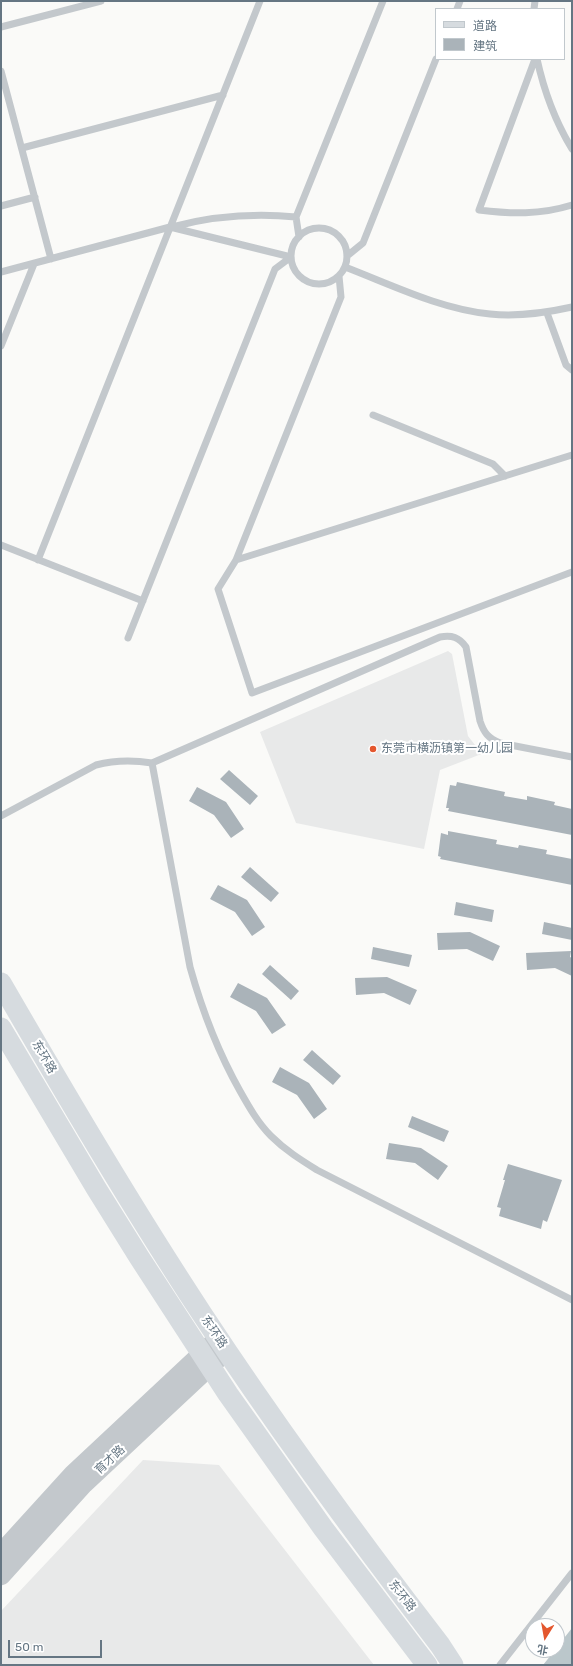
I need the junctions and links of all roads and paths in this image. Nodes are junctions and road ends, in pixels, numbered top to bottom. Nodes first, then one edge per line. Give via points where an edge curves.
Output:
1 (101, 1) edge
2 (260, 1) edge
3 (383, 1) edge
4 (1, 27) edge
5 (436, 60) edge
6 (536, 60) edge
7 (536, 60) edge
8 (1, 71) edge
9 (223, 95) junction
10 (22, 148) junction
11 (572, 149) edge
12 (35, 197) junction
13 (572, 205) edge
14 (1, 206) edge
15 (296, 217) junction
16 (170, 227) junction
17 (299, 237) junction
18 (347, 256) junction
19 (291, 257) junction
20 (51, 259) junction
21 (34, 264) junction
22 (345, 267) junction
23 (1, 272) edge
24 (339, 276) junction
25 (572, 307) edge
26 (547, 313) junction
27 (1, 346) edge
28 (572, 370) edge
29 (374, 415) dead end
30 (572, 455) edge
31 (505, 476) junction
32 (1, 545) edge
33 (38, 560) junction
34 (236, 560) junction
35 (572, 572) edge
36 (143, 601) junction
37 (128, 638) dead end
38 (572, 757) edge
39 (152, 763) junction
40 (1, 816) edge
41 (1, 983) edge
42 (1, 1028) edge
43 (572, 1300) edge
44 (222, 1344) junction
45 (206, 1360) junction
46 (1, 1553) edge
47 (572, 1573) edge
48 (1, 1576) edge
49 (427, 1665) edge
50 (453, 1665) edge
51 (500, 1665) edge

1 - 4 lane
2 - 9 lane
3 - 15 lane
5 - 18 lane via 363,244
6 - 11 lane via 555,118
7 - 13 lane via 478,210 530,214
8 - 10 lane
9 - 10 lane
9 - 16 lane
10 - 12 lane
12 - 14 lane
12 - 20 lane
15 - 16 lane via 242,215
15 - 17 lane
16 - 19 lane
16 - 20 lane
16 - 33 lane
17 - 18 lane via 308,230 329,230 339,236 345,245
17 - 19 lane via 293,246
18 - 22 lane
19 - 24 lane via 293,267 299,276 308,282 330,282
19 - 36 lane via 275,269
20 - 21 lane
21 - 23 lane
21 - 27 lane
22 - 24 lane
22 - 26 lane via 462,310 518,316
24 - 34 lane via 341,297
25 - 26 lane
26 - 28 lane via 566,365
29 - 31 lane via 493,464
30 - 31 lane
31 - 34 lane
32 - 33 lane
33 - 36 lane
34 - 35 lane via 218,590 252,693
36 - 37 lane
38 - 39 lane via 500,743 490,738 483,731 480,721 466,647 462,641 448,635
39 - 40 lane via 118,761 96,765
39 - 43 lane via 184,942 194,980 218,1046 252,1112 270,1135 317,1170
41 - 44 main road, 东环路 via 115,1176
42 - 45 main road, 东环路 via 96,1188
44 - 45 street, 育才路
44 - 50 main road, 东环路 via 341,1515
45 - 46 street, 育才路 via 73,1474
45 - 48 street, 育才路 via 84,1484
45 - 49 main road, 东环路 via 323,1528
47 - 51 lane

